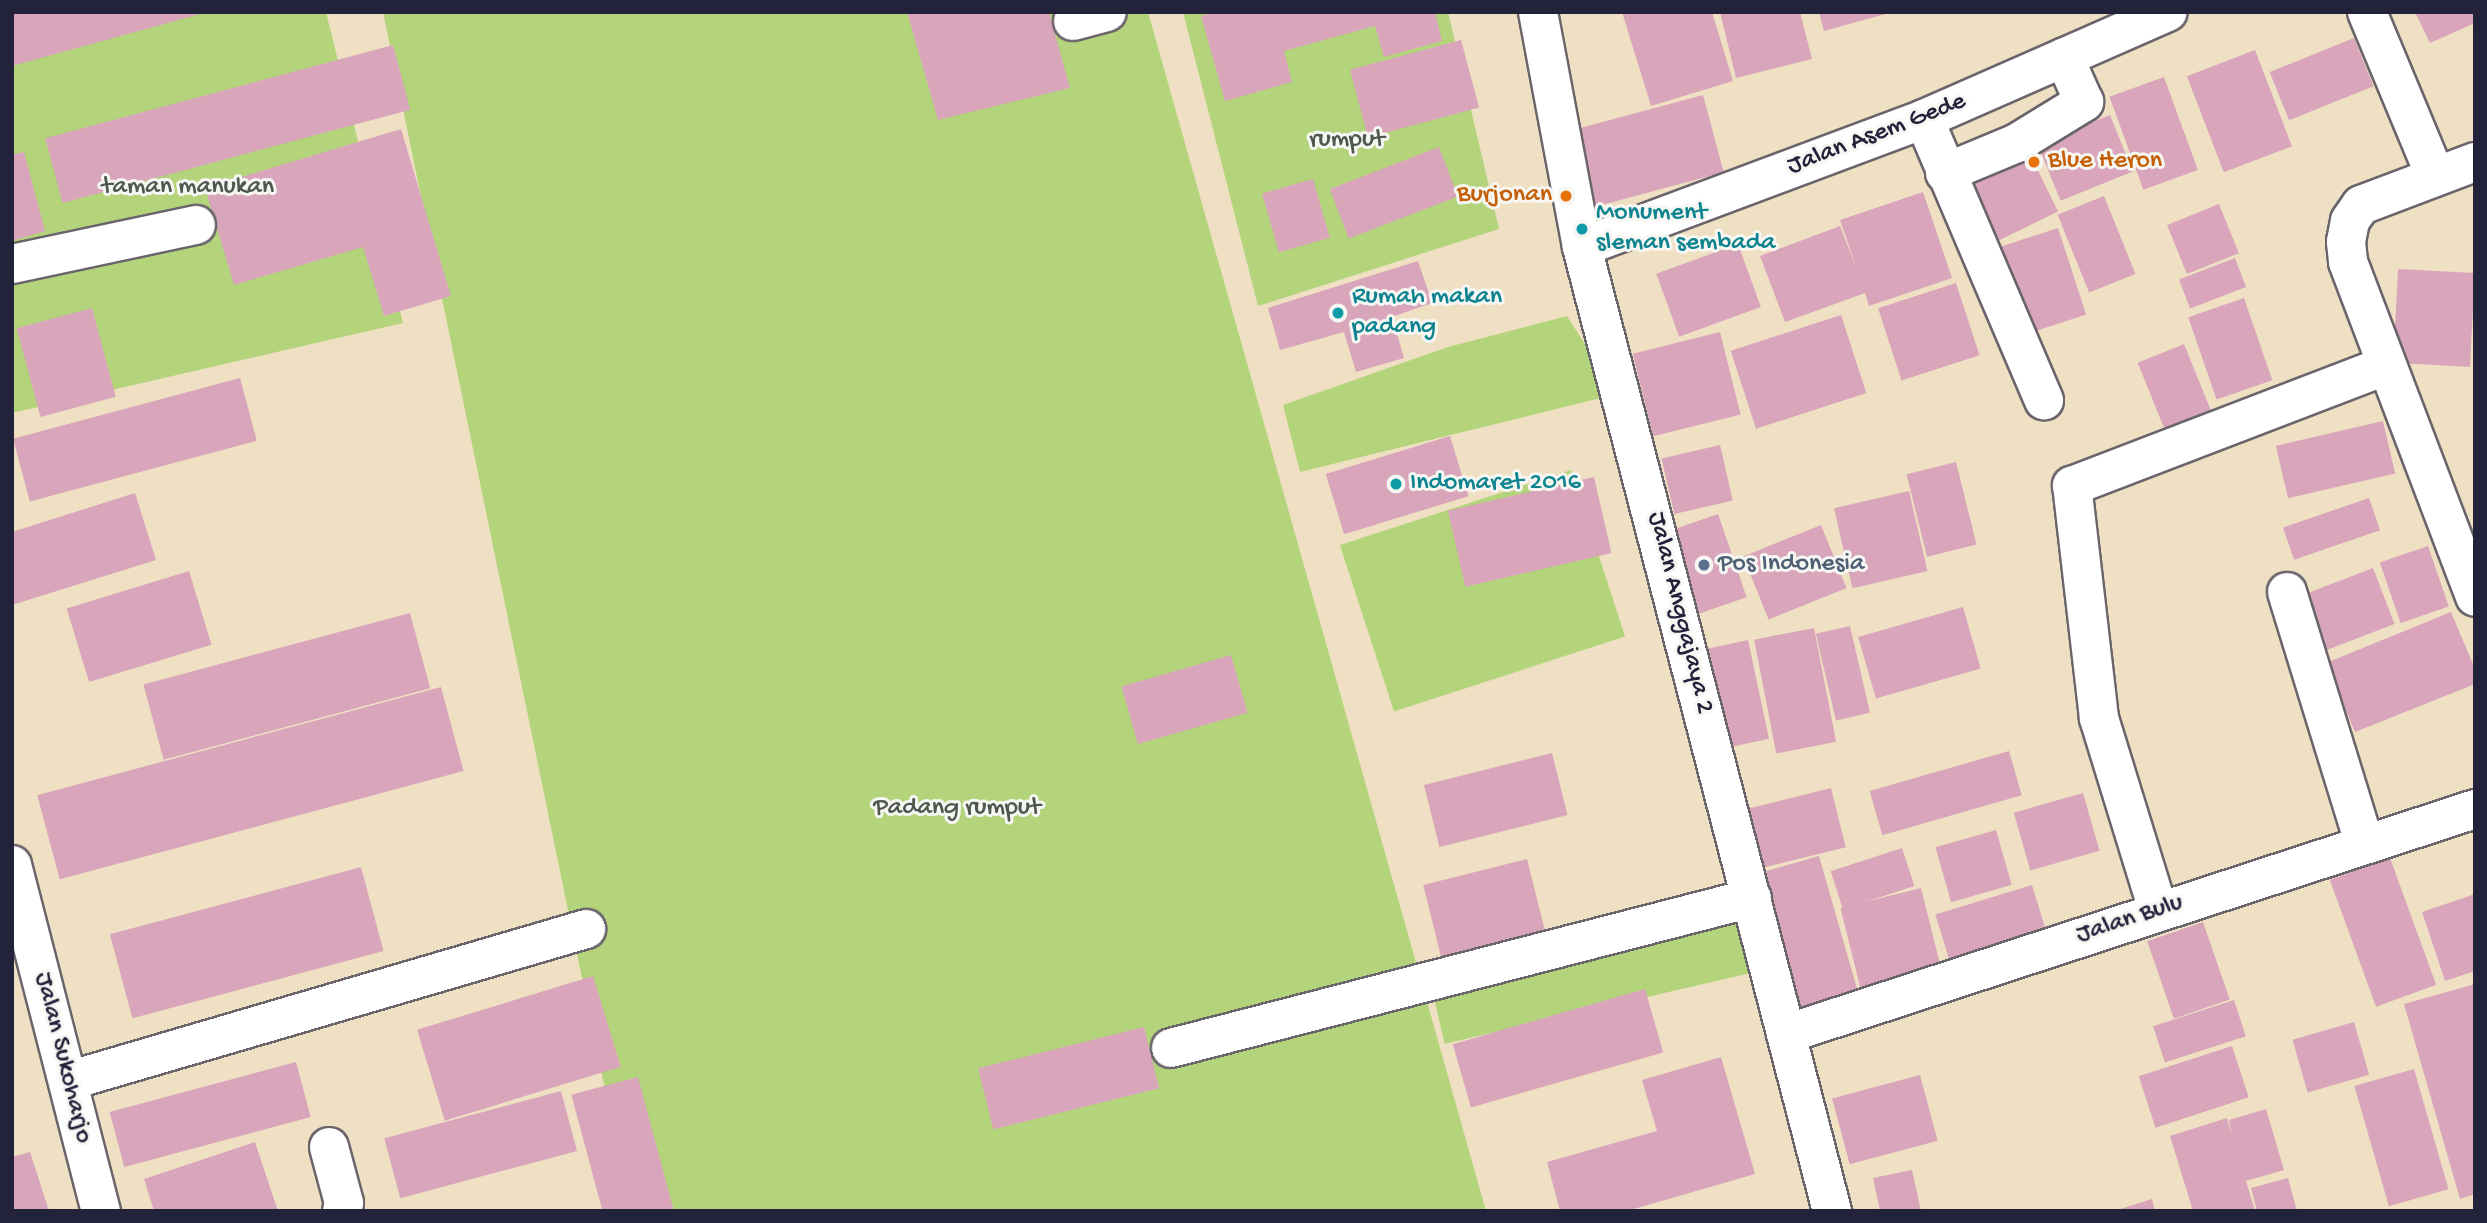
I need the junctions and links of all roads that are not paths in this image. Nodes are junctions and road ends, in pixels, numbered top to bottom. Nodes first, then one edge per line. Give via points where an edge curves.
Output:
1 (1538, 12) edge
2 (2168, 12) edge
3 (2367, 12) edge
4 (2064, 57) junction
5 (1924, 119) junction
6 (2475, 162) edge
7 (1945, 173) junction
8 (2435, 175) junction
9 (196, 225) dead end
10 (1582, 247) junction
11 (12, 264) edge
12 (2387, 365) junction
13 (2044, 400) dead end
14 (2287, 592) dead end
15 (2475, 597) edge
16 (2475, 809) edge
17 (2364, 842) junction
18 (12, 865) edge
19 (1752, 898) junction
20 (2158, 911) junction
21 (586, 929) dead end
22 (1786, 1034) junction
23 (1171, 1048) dead end
24 (68, 1081) junction
25 (329, 1147) dead end
26 (102, 1211) edge
27 (342, 1211) edge
28 (1832, 1211) edge

1 - 10 street, Jalan Anggajaya 2
2 - 4 street, Jalan Asem Gede
3 - 8 street
4 - 5 street, Jalan Asem Gede
4 - 7 street via 2084,102 2017,143
5 - 7 street
5 - 10 street, Jalan Asem Gede
6 - 8 street
7 - 13 street
8 - 12 street via 2371,198 2355,212 2348,228 2348,262
9 - 11 street
10 - 19 street, Jalan Anggajaya 2
12 - 15 street
12 - 20 street via 2072,486 2099,718
14 - 17 street
16 - 17 street, Jalan Bulu
17 - 20 street, Jalan Bulu
18 - 24 street, Jalan Sukoharjo
19 - 22 street, Jalan Anggajaya 2
19 - 23 street
20 - 22 street, Jalan Bulu
21 - 24 street
22 - 28 street, Jalan Anggajaya 2
24 - 26 street, Jalan Sukoharjo
25 - 27 street via 344,1203

